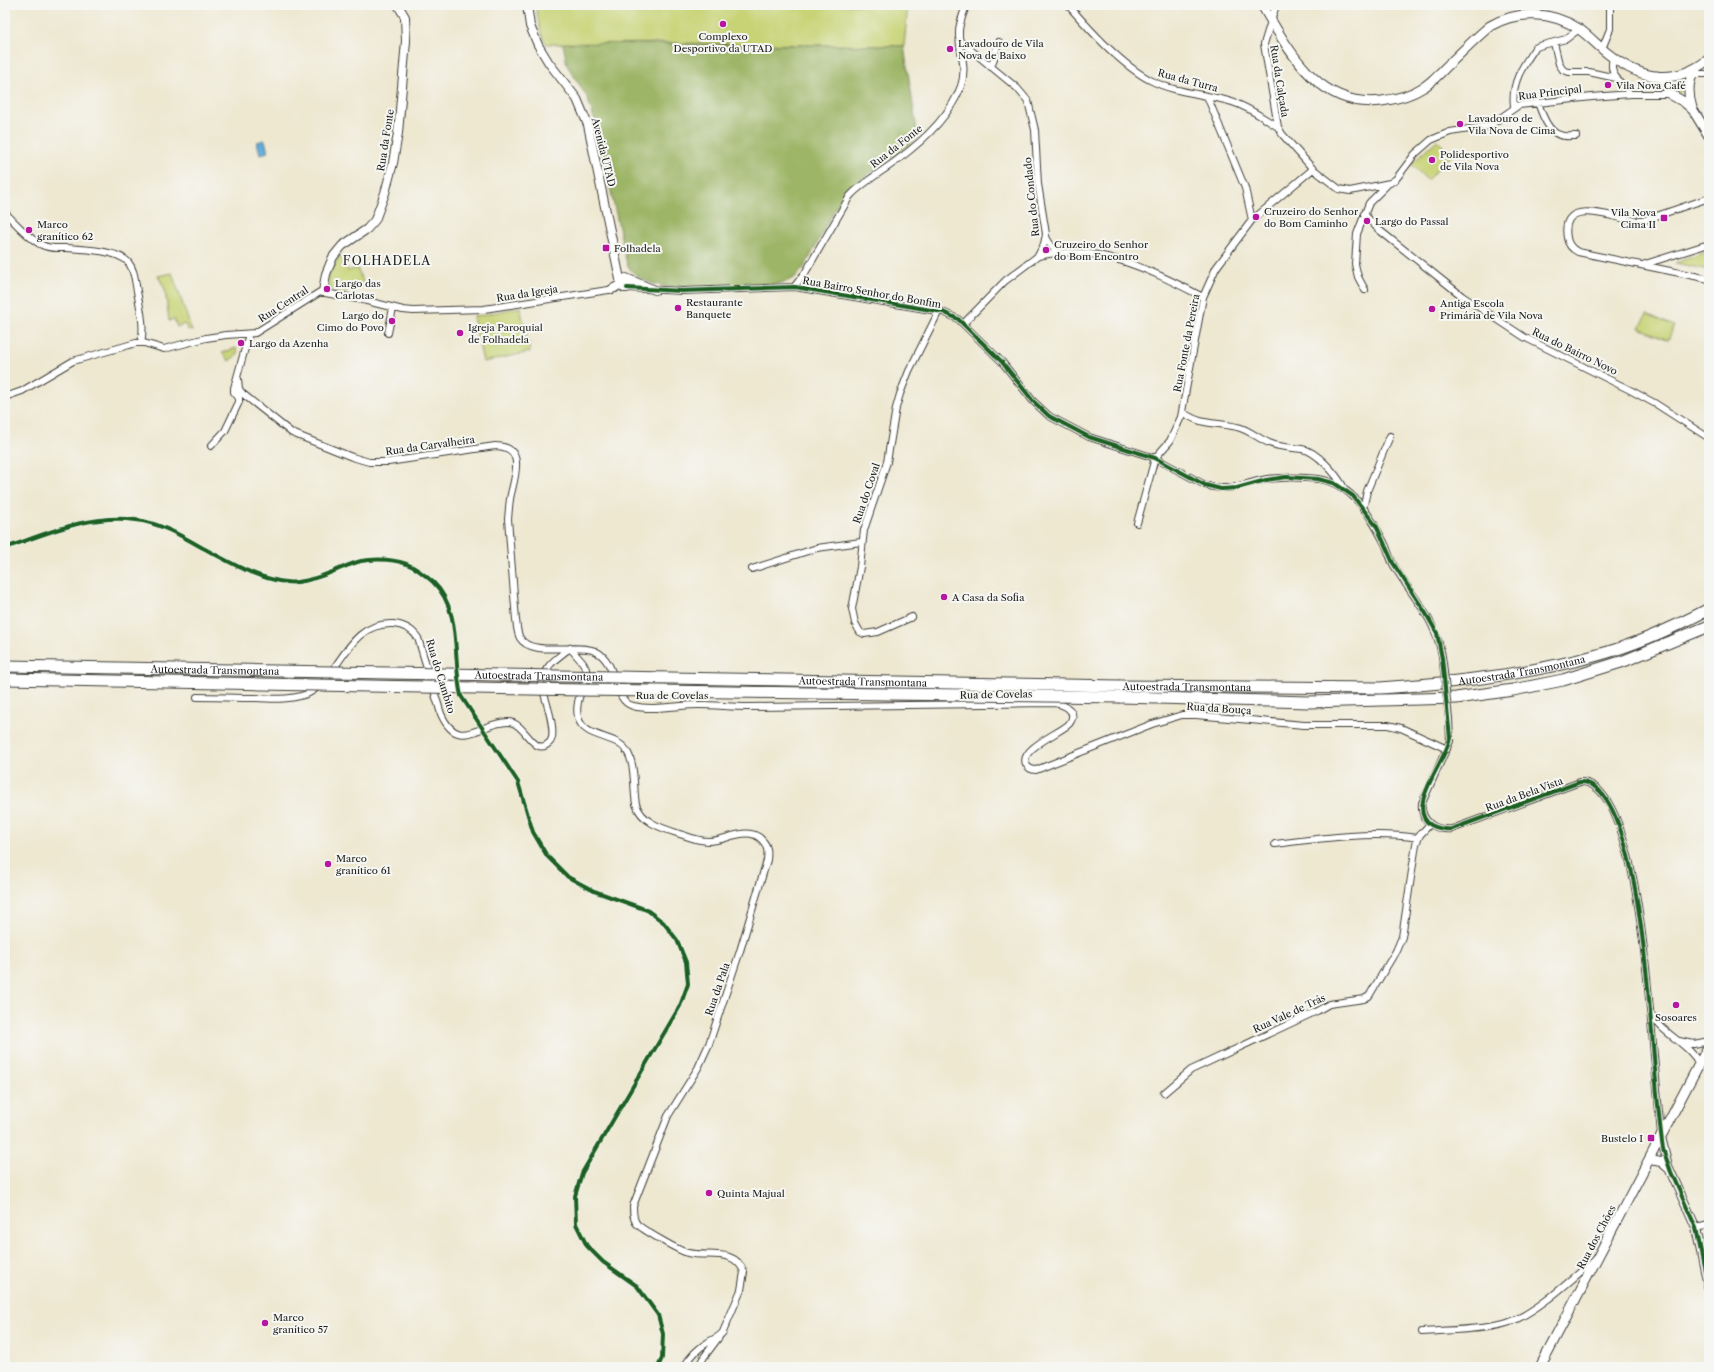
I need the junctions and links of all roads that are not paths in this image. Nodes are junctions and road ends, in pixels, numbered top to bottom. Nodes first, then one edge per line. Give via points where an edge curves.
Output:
1 (398, 5) edge
2 (527, 5) edge
3 (966, 5) edge
4 (1068, 5) edge
5 (1262, 5) edge
6 (1276, 5) edge
7 (1610, 5) edge
8 (1271, 21) junction
9 (1579, 29) junction
10 (960, 41) junction
11 (999, 42) dead end
12 (1554, 43) junction
13 (1602, 49) junction
14 (1613, 58) junction
15 (1709, 59) edge
16 (991, 66) junction
17 (1694, 71) junction
18 (1709, 74) edge
19 (1675, 75) junction
20 (1657, 76) junction
21 (1616, 78) junction
22 (1689, 89) junction
23 (1671, 93) junction
24 (1630, 94) junction
25 (1207, 96) junction
26 (1538, 102) junction
27 (1514, 106) junction
28 (1693, 110) junction
29 (1278, 126) junction
30 (1576, 136) dead end
31 (1709, 136) edge
32 (1312, 169) junction
33 (1388, 184) junction
34 (1709, 198) edge
35 (5, 213) edge
36 (1364, 214) junction
37 (1252, 220) junction
38 (1046, 237) junction
39 (1709, 244) edge
40 (1060, 253) junction
41 (1038, 256) junction
42 (1640, 266) junction
43 (1709, 279) edge
44 (625, 284) junction
45 (794, 287) junction
46 (612, 289) joint
47 (655, 290) joint
48 (1365, 290) dead end
49 (323, 292) junction
50 (1203, 298) junction
51 (393, 308) junction
52 (939, 311) junction
53 (964, 324) junction
54 (388, 333) dead end
55 (249, 334) junction
56 (141, 343) junction
57 (238, 379) junction
58 (5, 397) edge
59 (1182, 412) junction
60 (1390, 436) dead end
61 (1709, 438) edge
62 (211, 446) dead end
63 (488, 447) joint
64 (1155, 458) junction
65 (1344, 488) junction
66 (1363, 509) junction
67 (1137, 523) dead end
68 (861, 542) junction
69 (752, 569) dead end
70 (1709, 609) edge
71 (912, 616) dead end
72 (1709, 626) edge
73 (570, 648) junction
74 (5, 666) edge
75 (5, 679) edge
76 (1120, 692) junction
77 (197, 697) dead end
78 (1050, 703) joint
79 (1447, 749) junction
80 (1430, 824) junction
81 (1418, 838) junction
82 (1275, 844) dead end
83 (1650, 1012) junction
84 (1677, 1040) junction
85 (1709, 1041) edge
86 (1709, 1045) edge
87 (1699, 1064) junction
88 (1164, 1093) dead end
89 (1661, 1137) junction
90 (1650, 1160) junction
91 (1671, 1172) junction
92 (1709, 1225) edge
93 (1696, 1228) junction
94 (1598, 1257) junction
95 (1709, 1290) edge
96 (1422, 1332) dead end
97 (720, 1336) junction
98 (684, 1367) edge
99 (698, 1367) edge
100 (1540, 1367) edge

1 - 49 street, Rua da Fonte via 405,17 406,41 398,133 390,175 375,220 342,246 333,257 326,274
2 - 44 street, Avenida UTAD via 530,26 538,45 578,99 588,125 619,270
3 - 10 street, Rua da Fonte via 959,28
4 - 25 street, Rua da Turra via 1095,35 1148,78 1167,87
5 - 8 main road
6 - 8 street, Rua da Calçada
7 - 13 street via 1610,28
8 - 9 main road via 1312,78 1335,94 1362,102 1394,100 1413,94 1485,30 1508,17 1537,14
8 - 29 street, Rua da Calçada via 1264,44
9 - 12 street via 1570,37
9 - 13 main road
10 - 16 street, Rua do Condado
10 - 45 street, Rua da Fonte via 964,73 959,90 949,108 928,135 850,196 805,273
11 - 16 street
12 - 21 street via 1563,70
12 - 27 street via 1536,47 1518,75 1514,86
13 - 14 main road
14 - 20 main road via 1637,72
14 - 21 street via 1612,70
15 - 17 main road
16 - 38 street, Rua do Condado via 1021,92 1030,106 1035,130 1038,184
17 - 18 street
17 - 19 main road
17 - 22 main road
19 - 20 main road
19 - 22 main road via 1686,77
19 - 23 main road via 1668,81
20 - 23 main road via 1664,81
21 - 24 street
22 - 23 main road via 1683,97
22 - 28 main road
23 - 24 street, Rua Principal
23 - 28 main road
24 - 26 street, Rua Principal
25 - 29 street, Rua da Turra via 1243,106
25 - 37 street via 1245,188
26 - 27 street, Rua Principal
26 - 30 street via 1543,116 1556,134
27 - 33 street, Rua Principal via 1489,126 1450,132 1431,140 1415,154 1396,179
28 - 31 main road
29 - 32 street, Rua da Calçada
32 - 33 street, Rua da Calçada via 1342,190
32 - 37 street, Rua Fonte da Pereira
33 - 36 street, Rua Principal via 1372,198
34 - 42 street via 1642,221 1586,211 1577,213 1569,222 1567,238 1575,250
35 - 56 street via 41,245 90,250 124,259 133,272 143,327
36 - 48 street, Rua Principal via 1357,234 1355,257 1356,271
36 - 61 street, Rua do Bairro Novo via 1378,229 1462,296 1511,329 1656,404
37 - 50 street, Rua Fonte da Pereira via 1220,261
38 - 40 street via 1051,246
38 - 41 street, Rua do Condado
39 - 42 street
40 - 41 street
40 - 50 street via 1085,253 1121,259
41 - 53 street, Rua do Condado via 1005,281
42 - 43 street
44 - 46 street
44 - 47 street
45 - 47 street, Rua Bairro Senhor do Bonfim via 682,292
45 - 52 street, Rua Bairro Senhor do Bonfim
46 - 51 street, Rua da Igreja via 484,309 409,311
49 - 51 street, Rua Central
49 - 55 street, Rua Central via 260,331
50 - 59 street, Rua Fonte da Pereira
51 - 54 street
52 - 53 street, Rua Bairro Senhor do Bonfim
52 - 68 street, Rua do Coval via 900,394 889,457
53 - 64 street, Rua Bairro Senhor do Bonfim via 1006,365 1033,401 1049,416 1089,437
55 - 56 street via 200,339 164,349
55 - 57 street
56 - 58 street via 73,361 22,391
57 - 62 street via 234,390 239,403 225,431
57 - 63 street, Rua da Carvalheira via 239,389 243,394 287,430 361,460 388,462
59 - 64 street, Rua Fonte da Pereira via 1170,441
59 - 65 street via 1206,423 1239,427 1277,446 1305,449 1314,454 1338,477
60 - 66 street via 1367,491
63 - 73 street, Rua de Covelas via 506,448 513,454 517,466 508,519 519,636 524,643 532,647
64 - 65 street, Rua Bairro Senhor do Bonfim via 1213,488 1237,488 1286,477 1334,482
64 - 67 street
65 - 66 street
66 - 79 street, bridge via 1434,628 1440,645 1450,738
68 - 69 street via 817,548
68 - 71 street, Rua do Coval via 860,567 852,609 860,632 875,633
70 - 76 highway, Autoestrada Transmontana via 1635,642 1595,656 1504,675 1380,688
72 - 76 highway, Autoestrada Transmontana via 1624,661 1563,680 1456,698 1308,702
73 - 77 street, Rua do Cambito via 549,665 541,683 553,733 548,744 533,743 520,726 512,722 500,723 469,734 461,734 451,729 441,714 418,638 414,632 398,624 380,625 363,634 349,647 318,688 304,695 285,699
73 - 78 street, Rua de Covelas via 588,649 603,656 612,668 624,701 638,707
73 - 97 street, Rua da Pala via 586,669 577,708 578,719 584,728 619,743 628,752 632,764 636,804 644,818 663,829 701,840 712,841 740,834 752,834 760,837 767,848 767,860 709,1044 698,1068 668,1116 633,1206 637,1224 680,1250 727,1255 742,1268 745,1278
74 - 76 highway, Autoestrada Transmontana, bridge
75 - 76 highway, Autoestrada Transmontana, bridge via 583,690
78 - 79 street, Rua da Bouça via 1068,708 1072,721 1027,753 1025,763 1033,770 1042,769 1163,720 1182,715 1304,725 1392,725
79 - 80 street via 1422,803 1422,814
80 - 81 street, Rua Vale de Trás
80 - 83 street, Rua da Bela Vista via 1442,829 1452,828 1572,784 1583,782 1593,786 1604,796 1611,809 1632,874 1641,926
81 - 82 street via 1378,835
81 - 88 street, Rua Vale de Trás via 1402,937 1369,996 1326,1005 1191,1070
83 - 84 street via 1663,1030
83 - 89 street, Rua da Bela Vista
84 - 85 street via 1694,1044
84 - 87 street
86 - 87 main road, Rua dos Chões
87 - 89 main road, Rua dos Chões
89 - 90 main road, Rua dos Chões
89 - 91 street
90 - 91 street via 1661,1162
90 - 94 main road, Rua dos Chões
91 - 93 street
92 - 93 street
93 - 95 street
94 - 96 street via 1520,1318 1493,1326
94 - 100 main road, Rua dos Chões
97 - 98 street via 706,1343 692,1355
97 - 99 street, Rua da Pala

